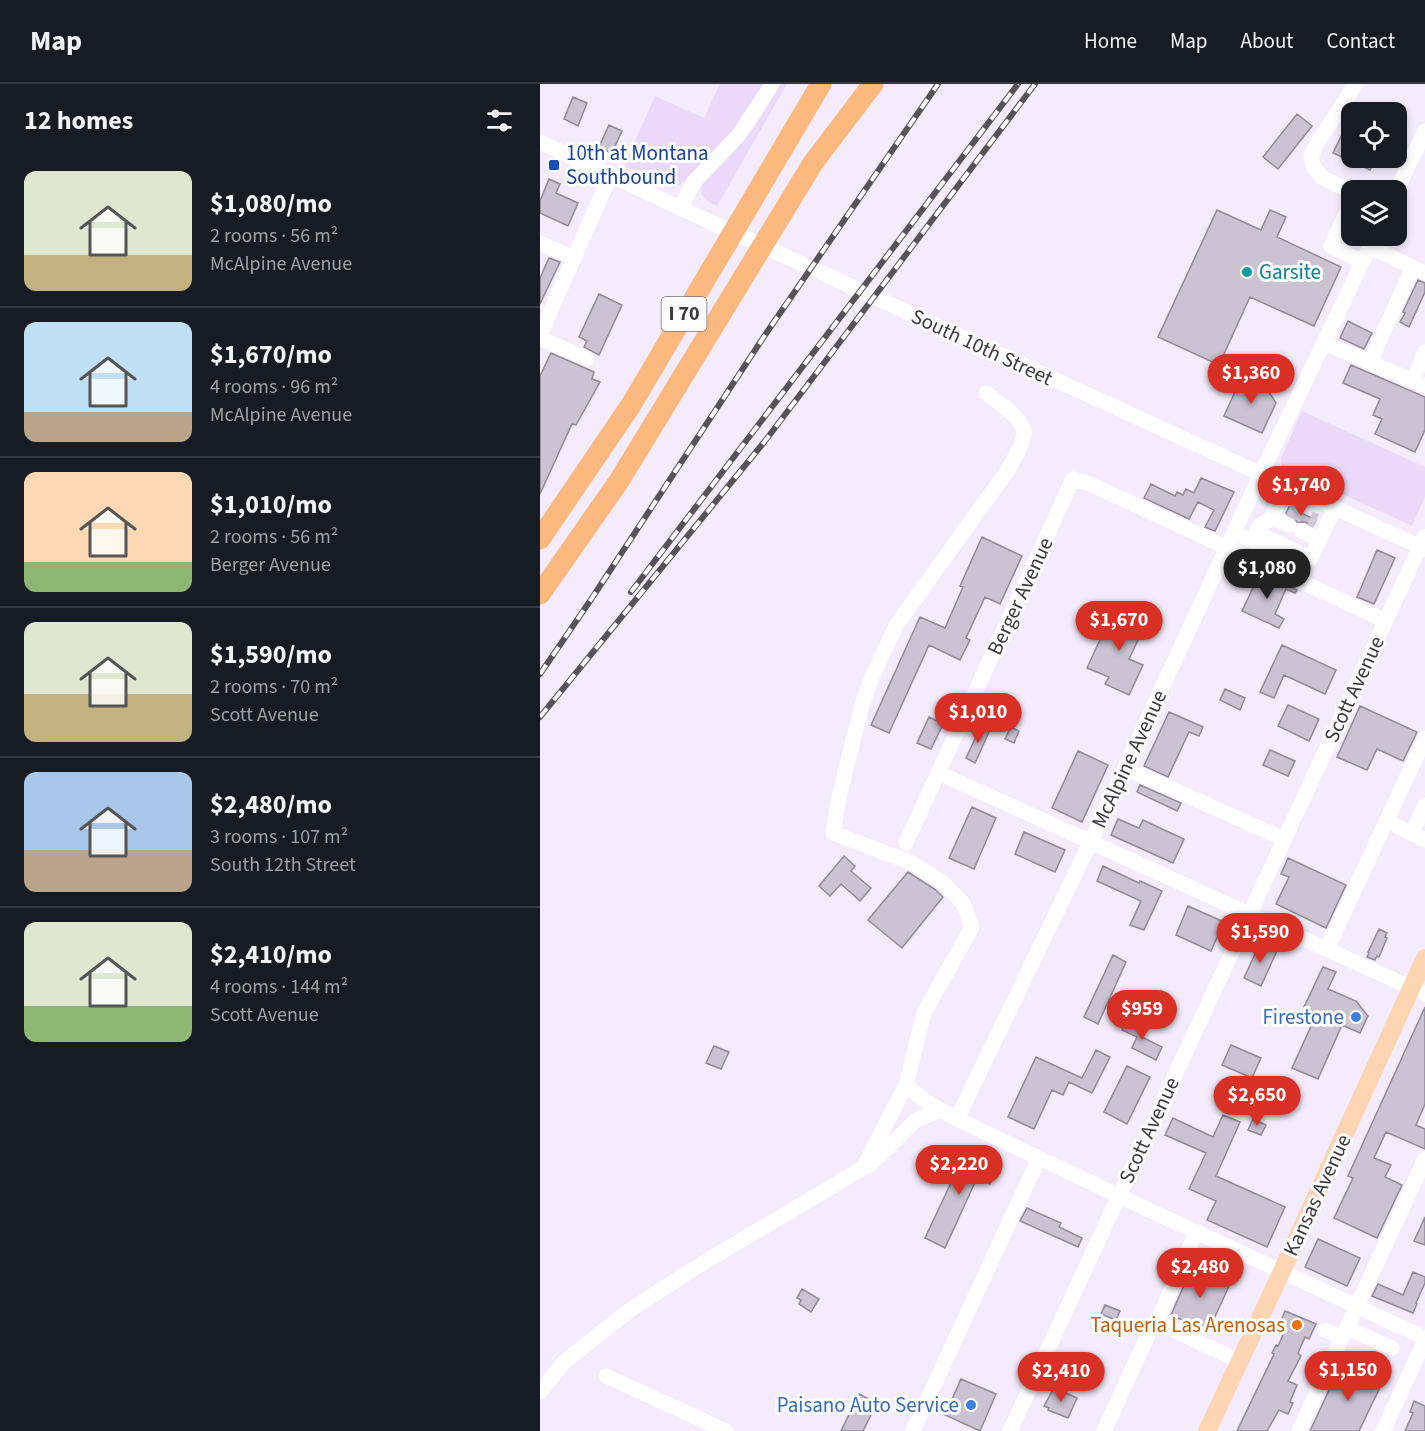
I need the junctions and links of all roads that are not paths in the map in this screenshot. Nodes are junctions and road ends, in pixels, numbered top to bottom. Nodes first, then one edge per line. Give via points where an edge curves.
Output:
1 (772, 84) edge
2 (821, 84) edge
3 (855, 84) edge
4 (873, 84) edge
5 (1356, 84) edge
6 (1423, 140) edge
7 (540, 142) edge
8 (813, 162) junction
9 (611, 174) junction
10 (1402, 180) edge
11 (1341, 187) edge
12 (680, 208) junction
13 (1341, 224) edge
14 (540, 243) edge
15 (1370, 246) edge
16 (1380, 246) edge
17 (574, 258) junction
18 (1363, 262) junction
19 (1419, 270) edge
20 (540, 336) edge
21 (1324, 343) junction
22 (1425, 352) edge
23 (587, 359) dead end
24 (1370, 362) junction
25 (1419, 383) edge
26 (986, 393) dead end
27 (1261, 474) junction
28 (1286, 486) junction
29 (1335, 508) junction
30 (1277, 513) junction
31 (1320, 529) junction
32 (1234, 533) junction
33 (1268, 538) junction
34 (540, 539) edge
35 (1252, 542) junction
36 (1423, 544) edge
37 (1227, 548) junction
38 (540, 594) edge
39 (1386, 621) junction
40 (1425, 738) edge
41 (1125, 768) junction
42 (939, 773) junction
43 (1425, 805) edge
44 (1397, 826) dead end
45 (1418, 836) edge
46 (1284, 839) junction
47 (1091, 842) junction
48 (906, 843) dead end
49 (1250, 913) junction
50 (1327, 949) junction
51 (1425, 958) edge
52 (1418, 991) edge
53 (906, 1085) junction
54 (941, 1110) junction
55 (957, 1119) junction
56 (1039, 1158) junction
57 (1425, 1159) edge
58 (863, 1168) junction
59 (1119, 1196) junction
60 (1196, 1232) junction
61 (1282, 1271) junction
62 (1357, 1306) junction
63 (1153, 1327) junction
64 (1325, 1330) dead end
65 (1345, 1333) junction
66 (1425, 1339) edge
67 (1392, 1348) dead end
68 (1239, 1361) junction
69 (606, 1376) dead end
70 (540, 1392) edge
71 (726, 1431) edge
72 (913, 1431) edge
73 (1010, 1431) edge
74 (1104, 1431) edge
75 (1207, 1431) edge
76 (1299, 1431) edge
77 (1383, 1431) edge

1 - 12 street via 738,136 694,182
2 - 34 highway, I 70 via 631,405
3 - 8 highway
4 - 8 highway, I 70
5 - 11 street via 1311,157 1323,178
6 - 10 street
7 - 9 street, South 10th Street
8 - 38 highway, I 70 via 619,481
9 - 12 street, South 10th Street
9 - 17 street
12 - 27 street, South 10th Street
13 - 18 street via 1331,246
14 - 17 street
15 - 18 street, McAlpine Avenue
16 - 19 street
17 - 20 street
18 - 21 street, McAlpine Avenue
19 - 24 street
20 - 23 street
21 - 24 street
21 - 27 street, McAlpine Avenue
22 - 25 street
24 - 25 street
26 - 53 street via 1018,418 1024,434 1008,470 897,624 862,705 833,833 912,863 942,882 963,903 972,927 924,1013
27 - 28 street, South 10th Street
27 - 32 street, McAlpine Avenue
28 - 29 street, South 10th Street
28 - 30 street
29 - 31 street
29 - 36 street, South 10th Street
30 - 31 street via 1294,528
30 - 33 street
30 - 35 street via 1260,525
31 - 33 street via 1311,558
32 - 35 street
32 - 37 street, McAlpine Avenue
33 - 35 street via 1264,547
36 - 39 street, Scott Avenue
37 - 39 street
37 - 41 street, McAlpine Avenue
37 - 42 street, Berger Avenue via 1073,479
39 - 46 street, Scott Avenue
40 - 50 street
41 - 46 street
41 - 47 street, McAlpine Avenue
42 - 47 street
42 - 48 street, Berger Avenue
43 - 45 street
44 - 45 street
46 - 49 street, Scott Avenue
47 - 49 street
47 - 55 street, McAlpine Avenue
49 - 50 street
49 - 59 street, Scott Avenue
50 - 52 street
51 - 52 main road, Kansas Avenue
52 - 61 main road, Kansas Avenue
53 - 54 street
53 - 58 street
54 - 55 street
54 - 58 street via 916,1120
55 - 56 street
56 - 59 street
56 - 72 street
57 - 62 street
58 - 70 street via 630,1310 564,1362
59 - 60 street
59 - 73 street, Scott Avenue
60 - 61 street
60 - 63 street
61 - 62 street
61 - 68 main road, Kansas Avenue
62 - 65 street
62 - 66 street
63 - 68 street
63 - 74 street
64 - 65 street
65 - 67 street
65 - 76 street
66 - 77 street
68 - 75 main road, Kansas Avenue
69 - 71 street

